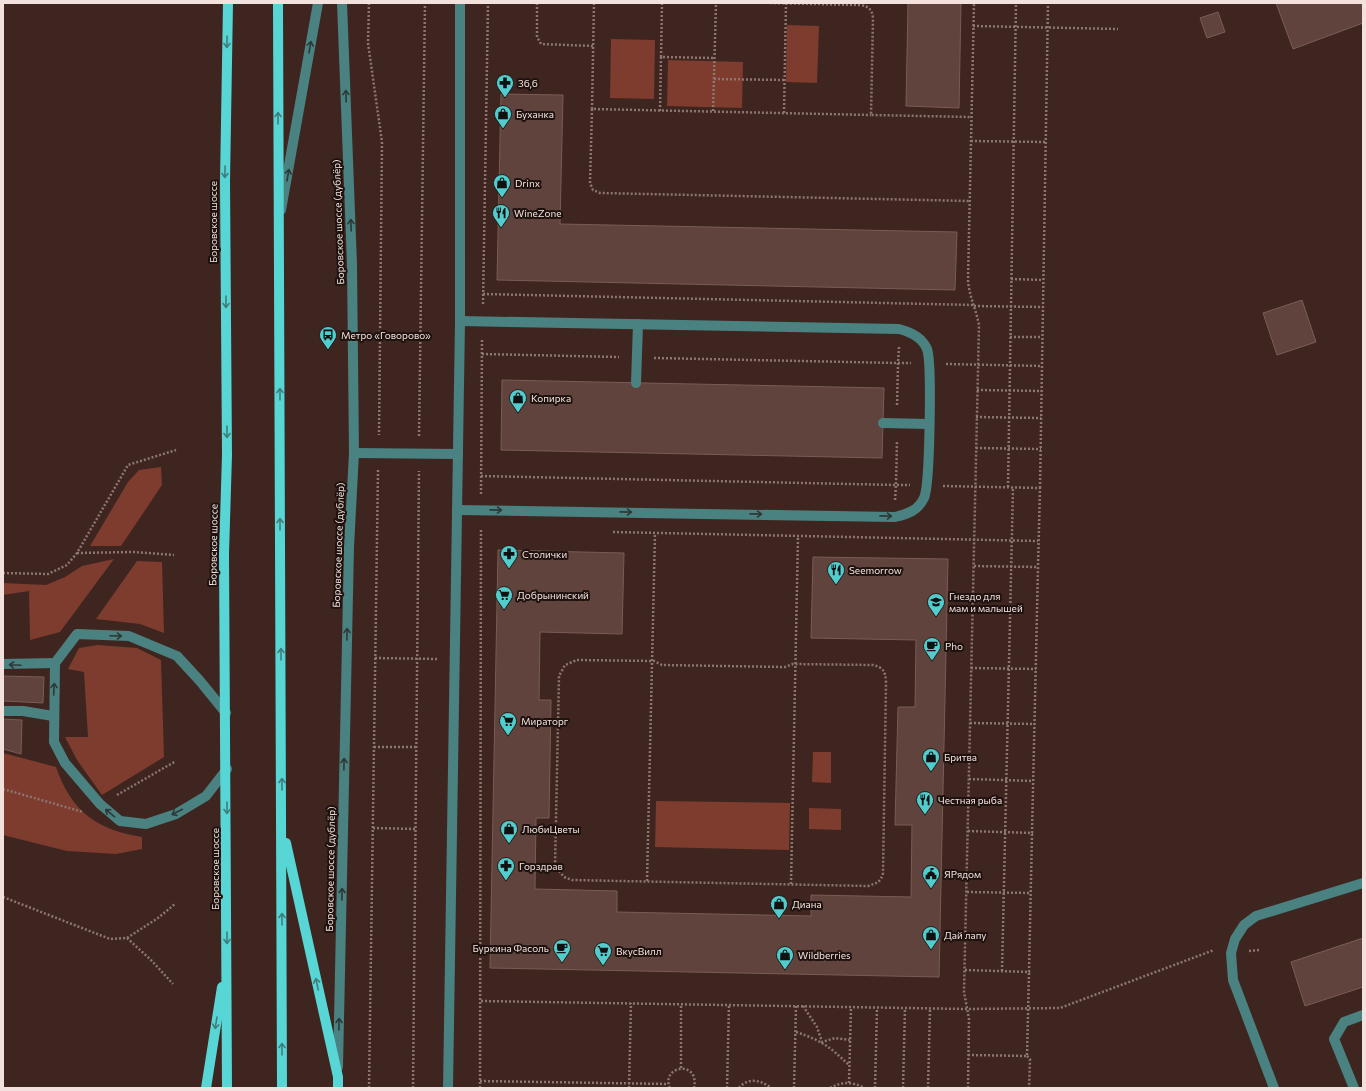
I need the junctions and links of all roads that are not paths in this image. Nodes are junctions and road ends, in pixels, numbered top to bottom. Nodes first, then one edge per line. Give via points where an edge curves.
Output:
1 (228, 3) edge
2 (278, 3) edge
3 (318, 3) edge
4 (342, 3) edge
5 (460, 3) edge
6 (278, 227) junction
7 (460, 321) junction
8 (638, 324) junction
9 (636, 383) dead end
10 (883, 423) dead end
11 (929, 424) junction
12 (354, 453) junction
13 (458, 454) junction
14 (457, 510) junction
15 (55, 663) junction
16 (3, 664) edge
17 (3, 711) edge
18 (226, 712) junction
19 (53, 716) junction
20 (227, 769) junction
21 (282, 823) junction
22 (1363, 883) edge
23 (227, 957) junction
24 (1363, 1015) edge
25 (338, 1077) junction
26 (206, 1088) edge
27 (227, 1088) edge
28 (282, 1088) edge
29 (338, 1088) edge
30 (448, 1088) edge
31 (1274, 1088) edge
32 (1354, 1088) edge

1 -> 18 main road, Боровское шоссе via 225,181
6 -> 2 main road
6 -> 3 street
12 -> 4 street, Боровское шоссе (дублёр) via 352,264
5 - 7 street
21 -> 6 main road
7 - 8 street
7 - 13 street
8 - 9 street
8 - 11 street via 899,329 911,332 920,339 927,350 930,363
10 - 11 street
14 -> 11 street via 895,516 908,514 925,498 928,486
12 - 13 street
25 -> 12 street, Боровское шоссе (дублёр) via 349,547
13 - 14 street
14 - 30 street
15 -> 16 street
15 -> 18 street via 77,634 129,636 177,656
19 -> 15 street
17 - 19 street
18 - 20 main road, Боровское шоссе
20 -> 19 street via 206,796 176,814 146,824 120,821 100,804 65,762 54,742
20 -> 23 main road, Боровское шоссе
25 -> 21 main road
28 -> 21 main road
22 - 31 street via 1256,916 1244,925 1235,939 1231,954 1233,980
23 -> 26 main road
23 - 27 main road, Боровское шоссе
24 - 32 street via 1344,1022 1334,1039
25 - 29 main road, Боровское шоссе (дублёр)

